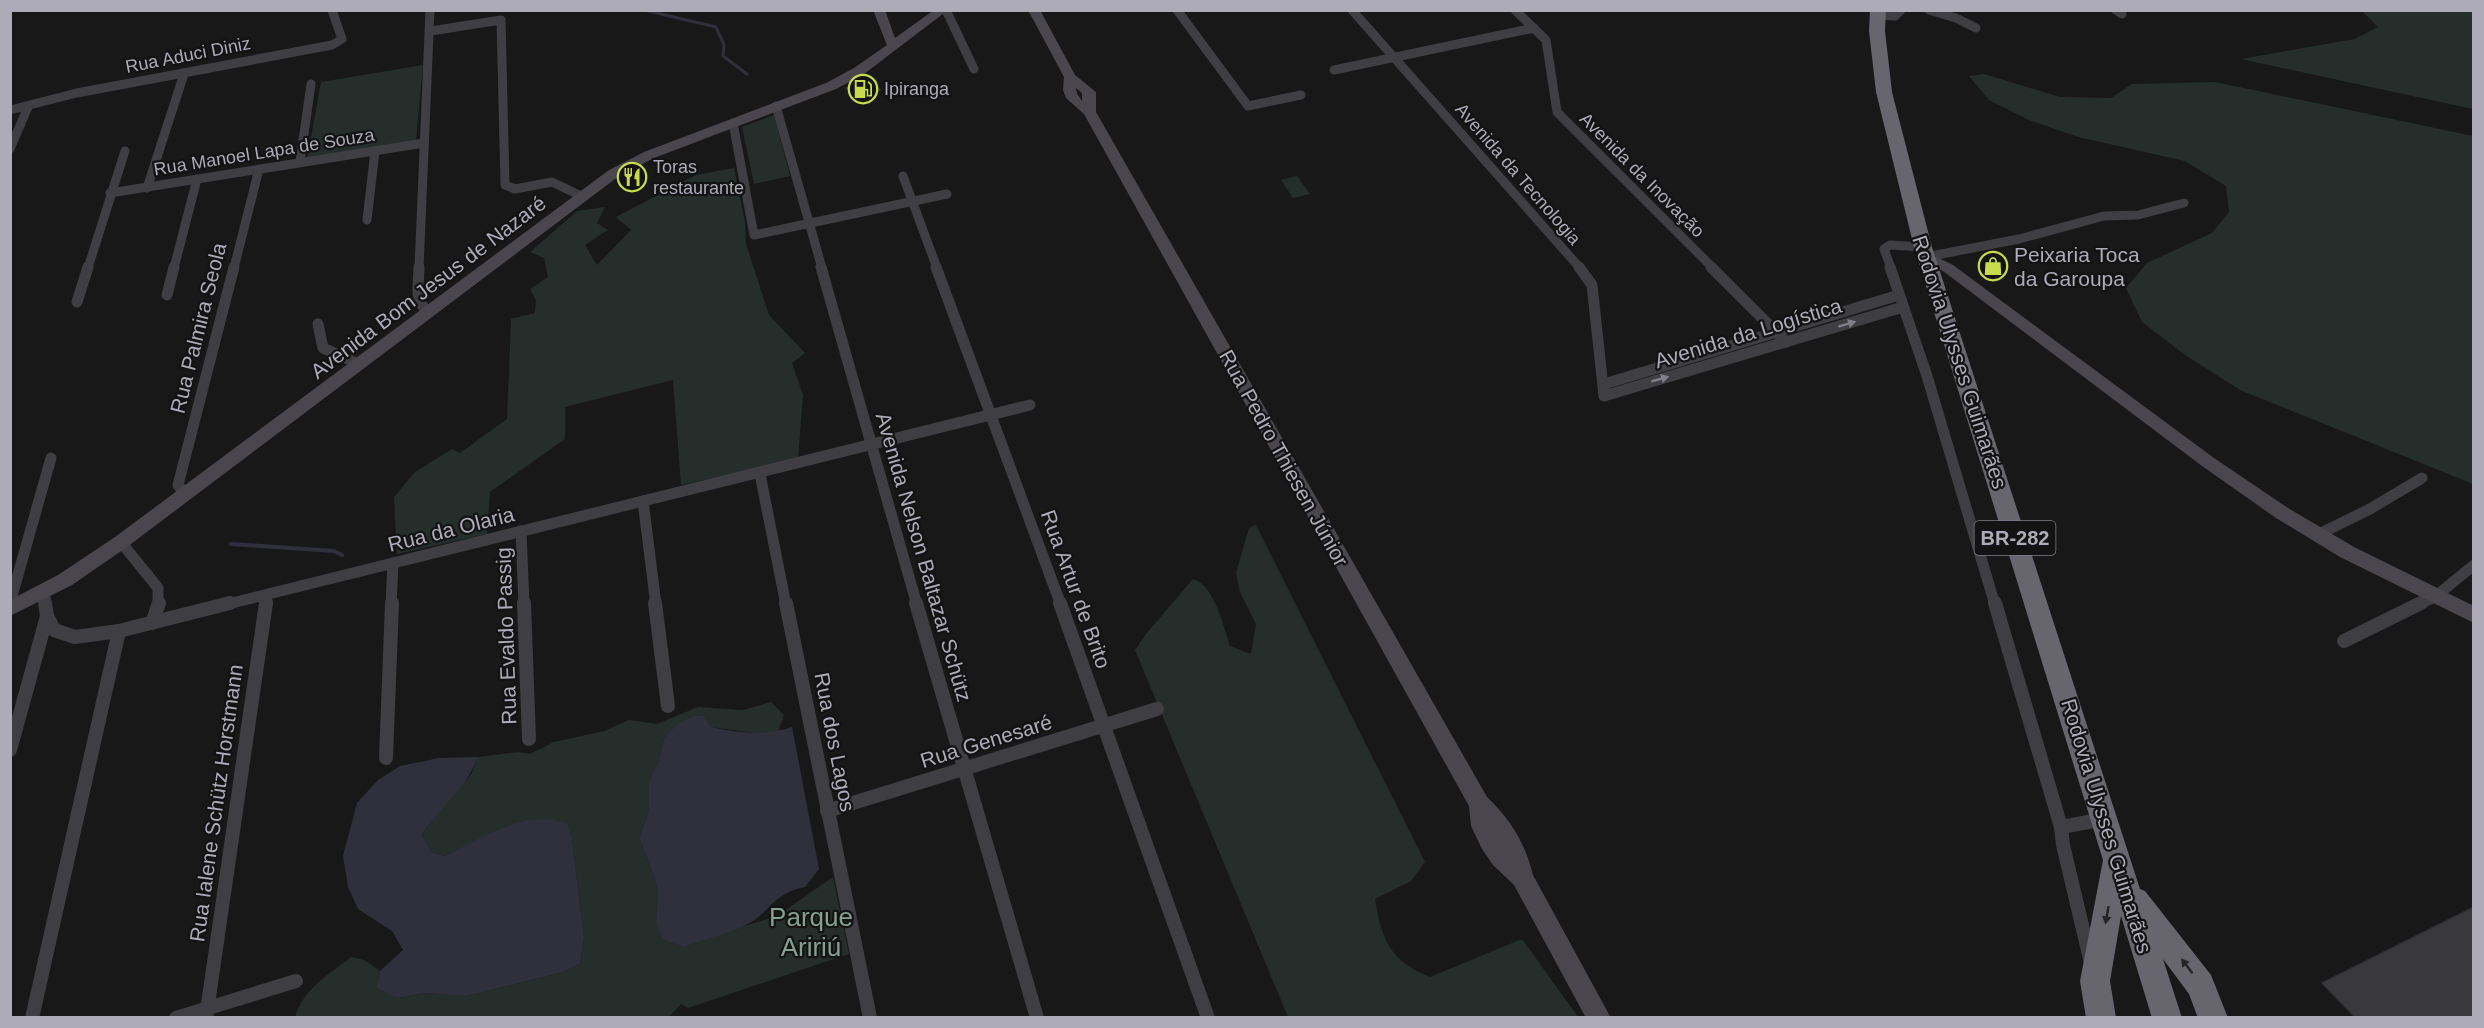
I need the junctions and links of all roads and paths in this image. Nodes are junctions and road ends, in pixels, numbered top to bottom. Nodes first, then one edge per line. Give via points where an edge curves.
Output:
1 (332, 10) edge
2 (430, 10) edge
3 (879, 10) edge
4 (944, 10) edge
5 (1034, 10) edge
6 (1177, 10) edge
7 (1352, 10) edge
8 (1515, 10) edge
9 (1901, 10) edge
10 (1929, 10) edge
11 (1881, 12) edge
12 (1534, 28) junction
13 (1976, 28) dead end
14 (431, 32) junction
15 (895, 45) junction
16 (1394, 58) junction
17 (974, 69) dead end
18 (1334, 70) dead end
19 (184, 74) junction
20 (1073, 83) junction
21 (311, 84) dead end
22 (1301, 95) dead end
23 (1090, 105) junction
24 (776, 106) junction
25 (28, 107) junction
26 (10, 110) edge
27 (733, 123) junction
28 (424, 143) junction
29 (10, 149) edge
30 (125, 150) dead end
31 (375, 151) junction
32 (300, 162) junction
33 (259, 168) junction
34 (903, 176) dead end
35 (197, 179) junction
36 (147, 188) junction
37 (110, 193) junction
38 (947, 194) dead end
39 (583, 197) junction
40 (912, 201) junction
41 (2184, 203) dead end
42 (367, 220) dead end
43 (810, 223) junction
44 (1924, 252) junction
45 (167, 296) dead end
46 (1901, 301) junction
47 (77, 303) dead end
48 (429, 312) junction
49 (318, 324) dead end
50 (1776, 332) junction
51 (1786, 342) junction
52 (359, 364) junction
53 (1604, 390) junction
54 (1030, 405) dead end
55 (991, 415) junction
56 (873, 445) junction
57 (51, 458) dead end
58 (760, 474) junction
59 (2422, 478) dead end
60 (186, 494) junction
61 (643, 501) junction
62 (521, 531) junction
63 (2317, 535) junction
64 (121, 542) junction
65 (393, 563) junction
66 (2474, 565) edge
67 (44, 591) junction
68 (267, 595) junction
69 (2436, 596) junction
70 (10, 603) edge
71 (10, 609) edge
72 (2474, 615) edge
73 (47, 616) junction
74 (152, 623) junction
75 (118, 631) junction
76 (2344, 641) dead end
77 (668, 706) dead end
78 (1157, 709) dead end
79 (1105, 725) junction
80 (529, 739) dead end
81 (10, 750) edge
82 (386, 758) dead end
83 (963, 770) junction
84 (827, 811) junction
85 (2105, 819) junction
86 (2061, 827) junction
87 (2117, 857) junction
88 (2127, 888) junction
89 (296, 981) dead end
90 (2095, 981) junction
91 (207, 1013) edge
92 (32, 1017) edge
93 (176, 1017) edge
94 (870, 1017) edge
95 (1037, 1017) edge
96 (1208, 1017) edge
97 (1599, 1017) edge
98 (2101, 1017) edge
99 (2167, 1017) edge
100 (2213, 1017) edge

1 - 19 street, Rua Aduci Diniz via 342,39 339,42
2 - 14 street
3 - 15 main road
4 - 15 main road, Avenida Bom Jesus de Nazaré
4 - 17 street via 950,14
5 - 20 main road, Rua Pedro Thiesen Júnior
6 - 22 street via 1248,106
7 - 16 street, Avenida da Tecnologia
8 - 12 street, Avenida da Inovação
9 - 11 street via 1895,16
10 - 13 street
11 - 44 highway, Rodovia Ulysses Guimarães / BR-282 via 1877,31 1884,92
12 - 16 street
12 - 50 street, Avenida da Inovação via 1546,40 1557,112
14 - 28 street
14 - 39 street via 501,20 505,185 515,189 552,182
15 - 24 main road, Avenida Bom Jesus de Nazaré via 850,76
16 - 18 street
16 - 53 street, Avenida da Tecnologia via 1589,278
19 - 25 street, Rua Aduci Diniz via 77,93
19 - 36 street
20 - 23 main road, Rua Pedro Thiesen Júnior via 1089,92
20 - 23 main road, Rua Pedro Thiesen Júnior via 1074,101
21 - 32 street
23 - 97 main road, Rua Pedro Thiesen Júnior
24 - 27 main road, Avenida Bom Jesus de Nazaré
24 - 43 street, Avenida Nelson Baltazar Schütz
25 - 26 street, Rua Aduci Diniz
25 - 29 street
27 - 39 main road, Avenida Bom Jesus de Nazaré via 649,155 614,173
27 - 43 street via 754,236
28 - 31 street, Rua Manoel Lapa de Souza
28 - 48 street via 418,300
30 - 37 street
31 - 32 street, Rua Manoel Lapa de Souza
31 - 42 street
32 - 33 street, Rua Manoel Lapa de Souza
33 - 35 street, Rua Manoel Lapa de Souza
33 - 60 street, Rua Palmira Seola via 178,485
34 - 40 street, Rua Artur de Brito
35 - 36 street, Rua Manoel Lapa de Souza
35 - 45 street
36 - 37 street, Rua Manoel Lapa de Souza
37 - 47 street
38 - 40 street
39 - 48 main road, Avenida Bom Jesus de Nazaré
40 - 43 street
40 - 55 street, Rua Artur de Brito
41 - 44 street via 2145,213 2103,216 2019,239
43 - 56 street, Avenida Nelson Baltazar Schütz
44 - 46 street via 1890,245 1884,248
44 - 63 main road via 2225,475
44 - 85 highway, Rodovia Ulysses Guimarães / BR-282
46 - 50 street, Avenida da Logística
51 -> 46 street, Avenida da Logística
46 - 86 street via 1927,376
48 - 52 main road, Avenida Bom Jesus de Nazaré
49 - 52 street via 323,348
50 - 51 street, Avenida da Inovação
50 - 53 street, Avenida da Logística
53 -> 51 street, Avenida da Logística
52 - 60 main road, Avenida Bom Jesus de Nazaré
54 - 55 street, Rua da Olaria
55 - 56 street, Rua da Olaria
55 - 79 street, Rua Artur de Brito
56 - 58 street, Rua da Olaria
56 - 83 street, Avenida Nelson Baltazar Schütz
57 - 70 street
58 - 61 street, Rua da Olaria
58 - 84 street, Rua dos Lagos
59 - 63 street
60 - 64 main road, Avenida Bom Jesus de Nazaré
61 - 62 street, Rua da Olaria
61 - 77 street
62 - 65 street, Rua da Olaria
62 - 80 street, Rua Evaldo Passig
63 - 69 main road
64 - 67 main road, Avenida Bom Jesus de Nazaré
64 - 74 street via 158,588 159,603
65 - 68 street, Rua da Olaria
65 - 82 street
66 - 69 street
67 - 71 main road, Avenida Bom Jesus de Nazaré
67 - 73 street
68 - 74 street, Rua da Olaria
68 - 91 street, Rua Ialene Schütz Horstmann
69 - 72 main road
69 - 76 street
73 - 75 street, Rua da Olaria via 54,630 75,638
73 - 81 street
74 - 75 street, Rua da Olaria
75 - 92 street
78 - 79 street, Rua Genesaré
79 - 83 street, Rua Genesaré
79 - 96 street, Rua Artur de Brito
83 - 84 street, Rua Genesaré
83 - 95 street, Avenida Nelson Baltazar Schütz
84 - 94 street, Rua dos Lagos
85 - 86 street
85 - 87 highway, Rodovia Ulysses Guimarães / BR-282
86 - 90 street
87 - 88 highway, Rodovia Ulysses Guimarães / BR-282
87 -> 90 highway
88 - 99 highway, Rodovia Ulysses Guimarães / BR-282
100 -> 88 highway via 2201,985
89 - 91 street
90 - 98 highway
91 - 93 street

